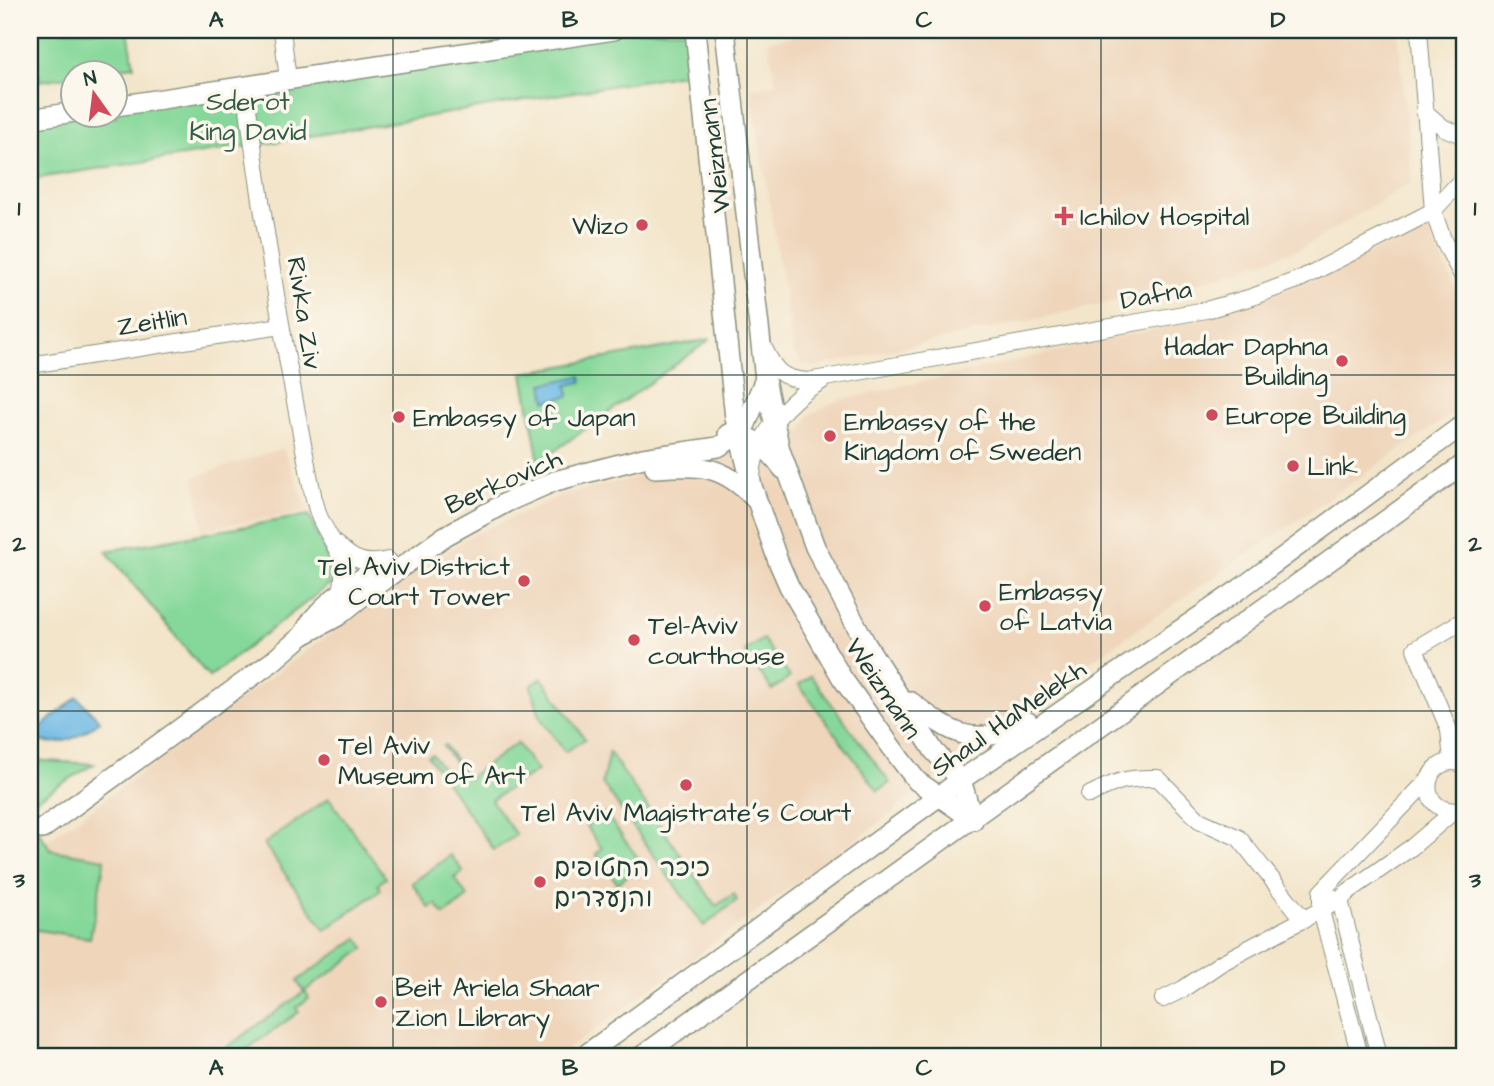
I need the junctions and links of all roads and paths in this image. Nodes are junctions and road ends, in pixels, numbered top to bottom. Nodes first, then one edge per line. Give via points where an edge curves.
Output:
1 (282, 30) edge
2 (614, 30) edge
3 (695, 30) edge
4 (725, 30) edge
5 (1419, 30) edge
6 (288, 80) junction
7 (245, 86) junction
8 (130, 104) edge
9 (1424, 111) junction
10 (60, 115) edge
11 (30, 119) edge
12 (1464, 136) edge
13 (1464, 177) edge
14 (1433, 211) junction
15 (1464, 279) edge
16 (281, 326) junction
17 (761, 342) junction
18 (30, 365) edge
19 (765, 379) junction
20 (824, 380) junction
21 (774, 424) junction
22 (1464, 425) edge
23 (737, 434) junction
24 (762, 445) junction
25 (1464, 464) edge
26 (561, 480) junction
27 (791, 481) junction
28 (755, 494) junction
29 (335, 542) junction
30 (388, 560) junction
31 (357, 561) junction
32 (358, 582) junction
33 (345, 601) junction
34 (1464, 620) edge
35 (898, 692) junction
36 (1086, 694) junction
37 (1458, 762) edge
38 (1429, 779) junction
39 (961, 780) junction
40 (1089, 796) dead end
41 (940, 797) junction
42 (1459, 810) edge
43 (973, 820) junction
44 (42, 829) tunnel mouth
45 (1321, 891) junction
46 (1340, 900) junction
47 (1321, 911) junction
48 (1304, 920) junction
49 (1163, 999) dead end
50 (667, 1038) junction
51 (584, 1056) edge
52 (642, 1056) edge
53 (652, 1056) edge
54 (1360, 1056) edge
55 (1379, 1056) edge

1 - 6 street
2 - 6 street
3 - 23 street, Weizmann
4 - 17 street, Weizmann
5 - 9 street
6 - 7 street
7 - 8 street
7 - 16 street, Rivka Ziv
9 - 12 street via 1444,128
9 - 14 street
10 - 11 street
13 - 14 street, Dafna
14 - 15 street
14 - 20 street, Dafna via 1300,279 1206,310
16 - 18 street, Zeitlin
16 - 29 street, Rivka Ziv via 313,496
17 - 19 street, Weizmann
17 - 20 street, Dafna via 780,373 791,380
19 - 21 street, Weizmann
19 - 23 street
20 - 21 street, Dafna via 800,395
21 - 24 street, Dafna
21 - 27 street, Weizmann
22 - 36 street, Shaul HaMelekh via 1241,588
23 - 24 street, Weizmann
23 - 26 street, Berkovich via 718,447 643,458
23 - 28 street, Weizmann
23 - 30 street, Berkovich via 636,446 549,470 438,524
24 - 27 street, Weizmann
24 - 28 street, Dafna via 752,473
25 - 43 street
26 - 28 street via 639,468 701,467 719,471
26 - 33 street, Berkovich via 506,502 445,536 375,586
27 - 35 street, Weizmann via 815,547 866,644
28 - 41 street, Weizmann via 789,586 842,678 917,781
29 - 31 street, Rivka Ziv
29 - 33 street, Rivka Ziv via 345,579
30 - 31 street via 373,564
30 - 32 street, Berkovich
31 - 32 street
32 - 33 street via 358,591
33 - 44 street, Berkovich via 314,632 303,635
34 - 37 street via 1415,649
35 - 36 street via 954,733 987,736 1004,733
35 - 39 street, Weizmann via 934,751
36 - 39 street, Shaul HaMelekh
37 - 38 street via 1438,766
38 - 42 street via 1433,802 1446,810
38 - 45 street
39 - 41 street, Shaul HaMelekh
39 - 43 street, Weizmann
40 - 48 street via 1117,780 1158,778 1199,820 1238,838
41 - 43 street, Weizmann
41 - 51 street, Shaul HaMelekh
42 - 46 street
43 - 50 street
45 - 46 street
45 - 47 street
46 - 47 street
46 - 55 street
47 - 48 street
47 - 54 street
48 - 49 street
50 - 52 street
50 - 53 street

